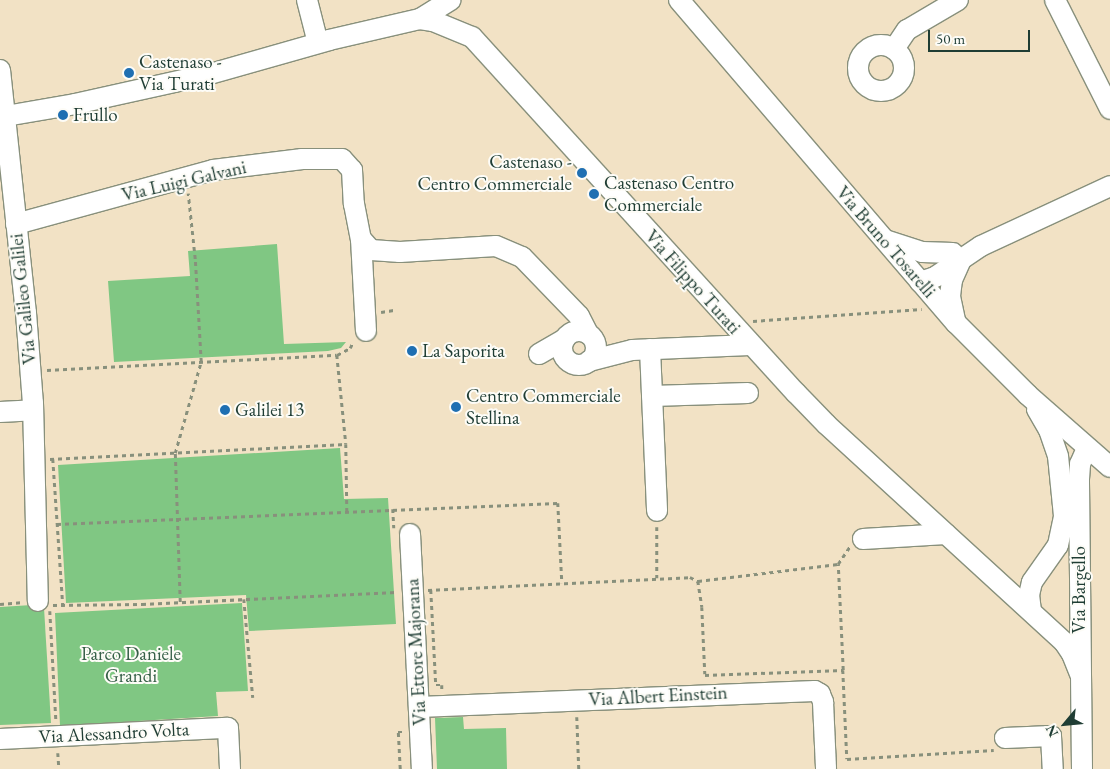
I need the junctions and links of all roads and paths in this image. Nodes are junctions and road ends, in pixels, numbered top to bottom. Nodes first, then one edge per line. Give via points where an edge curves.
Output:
1 (307, 0) edge
2 (451, 0) edge
3 (679, 0) edge
4 (958, 0) edge
5 (1055, 0) edge
6 (420, 20) junction
7 (318, 43) junction
8 (894, 49) dead end
9 (0, 70) edge
10 (1110, 109) edge
11 (3, 117) edge
12 (186, 178) junction
13 (1110, 186) edge
14 (16, 224) junction
15 (361, 239) junction
16 (882, 239) junction
17 (957, 256) junction
18 (920, 282) junction
19 (941, 306) junction
20 (394, 310) dead end
21 (730, 323) junction
22 (956, 323) junction
23 (365, 326) junction
24 (579, 336) junction
25 (750, 345) junction
26 (641, 350) junction
27 (337, 355) junction
28 (589, 361) junction
29 (201, 362) junction
30 (31, 371) junction
31 (748, 393) dead end
32 (1028, 395) junction
33 (652, 396) junction
34 (33, 410) junction
35 (0, 412) edge
36 (346, 444) junction
37 (1087, 448) junction
38 (175, 453) junction
39 (44, 460) junction
40 (1060, 467) junction
41 (1110, 467) edge
42 (347, 511) junction
43 (657, 511) joint
44 (177, 518) junction
45 (56, 524) junction
46 (410, 534) dead end
47 (946, 534) junction
48 (863, 539) dead end
49 (1037, 572) junction
50 (657, 578) junction
51 (997, 580) junction
52 (698, 581) junction
53 (562, 583) junction
54 (413, 591) junction
55 (244, 599) junction
56 (38, 601) dead end
57 (180, 602) junction
58 (63, 606) junction
59 (1031, 611) junction
60 (843, 670) junction
61 (1080, 674) junction
62 (705, 685) junction
63 (253, 698) dead end
64 (576, 700) junction
65 (419, 708) junction
66 (405, 732) dead end
67 (56, 736) junction
68 (0, 738) edge
69 (1000, 744) joint
70 (59, 769) edge
71 (230, 769) edge
72 (400, 769) edge
73 (422, 769) edge
74 (579, 769) edge
75 (826, 769) edge
76 (1053, 769) edge
77 (1082, 769) edge

1 - 7 street
2 - 6 street, Via Filippo Turati
3 - 16 street, Via Bruno Tosarelli
4 - 8 street via 906,30
5 - 10 street
6 - 7 street, Via Filippo Turati
6 - 21 street, Via Filippo Turati via 434,21 472,37
7 - 11 street, Via Filippo Turati via 210,74
9 - 11 street, Via Galileo Galilei
11 - 14 street, Via Galileo Galilei
12 - 14 street, Via Luigi Galvani
12 - 15 street, Via Luigi Galvani via 213,170 266,163 342,159 352,170
12 - 29 path
13 - 17 street
14 - 30 street, Via Galileo Galilei
15 - 23 street
15 - 24 street via 372,250 400,252 496,246 522,257 579,316
16 - 17 street via 909,249
16 - 18 street, Via Bruno Tosarelli
17 - 18 street via 932,264
17 - 22 street via 950,296
18 - 19 street, Via Bruno Tosarelli
19 - 21 path
19 - 22 street, Via Bruno Tosarelli
20 - 23 path via 382,311
21 - 25 street, Via Filippo Turati
22 - 32 street, Via Bruno Tosarelli
23 - 27 path via 350,348
24 - 26 street
24 - 28 street via 596,347
24 - 28 street via 563,353 568,361 579,365
25 - 26 street, Via Filippo Turati
25 - 47 street, Via Filippo Turati via 826,424
26 - 28 street
26 - 33 street
27 - 29 path
27 - 36 path
29 - 30 path
29 - 38 path
30 - 34 street, Via Galileo Galilei
31 - 33 street
32 - 37 street, Via Bruno Tosarelli
32 - 40 street, Via Bargello via 1049,430
33 - 43 street
34 - 35 street
34 - 39 street, Via Galileo Galilei
36 - 38 path
36 - 42 path
37 - 40 street via 1075,452
37 - 41 street, Via Bruno Tosarelli
37 - 61 street, Via Bargello via 1079,471
38 - 39 path
38 - 44 path
39 - 45 path
39 - 56 street, Via Galileo Galilei
40 - 49 street, Via Bargello via 1063,530 1055,550
42 - 44 path
42 - 53 path via 558,503
43 - 50 path
44 - 45 path
44 - 57 path
45 - 58 path
46 - 54 street, Via Ettore Majorana
47 - 48 street
47 - 51 street, Via Filippo Turati
49 - 51 street via 1016,580
49 - 59 street, Via Bargello via 1030,588
50 - 52 path via 690,577
50 - 53 path
51 - 59 street, Via Filippo Turati
52 - 60 path via 838,564
52 - 62 path
53 - 54 path
54 - 55 path
54 - 65 street, Via Ettore Majorana
55 - 57 path
55 - 63 path
57 - 58 path
58 - 67 path via 50,605
59 - 61 street, Via Filippo Turati via 1069,648
60 - 62 path
60 - 69 path via 847,759
61 - 77 street, Via Bargello
62 - 64 street, Via Albert Einstein
62 - 75 street, Via Albert Einstein via 815,691 820,694
64 - 65 street, Via Albert Einstein
64 - 74 path
65 - 73 street, Via Ettore Majorana
66 - 72 path via 398,732
67 - 68 street, Via Alessandro Volta
67 - 70 path
67 - 71 street, Via Alessandro Volta via 228,728
69 - 76 street via 1051,736

